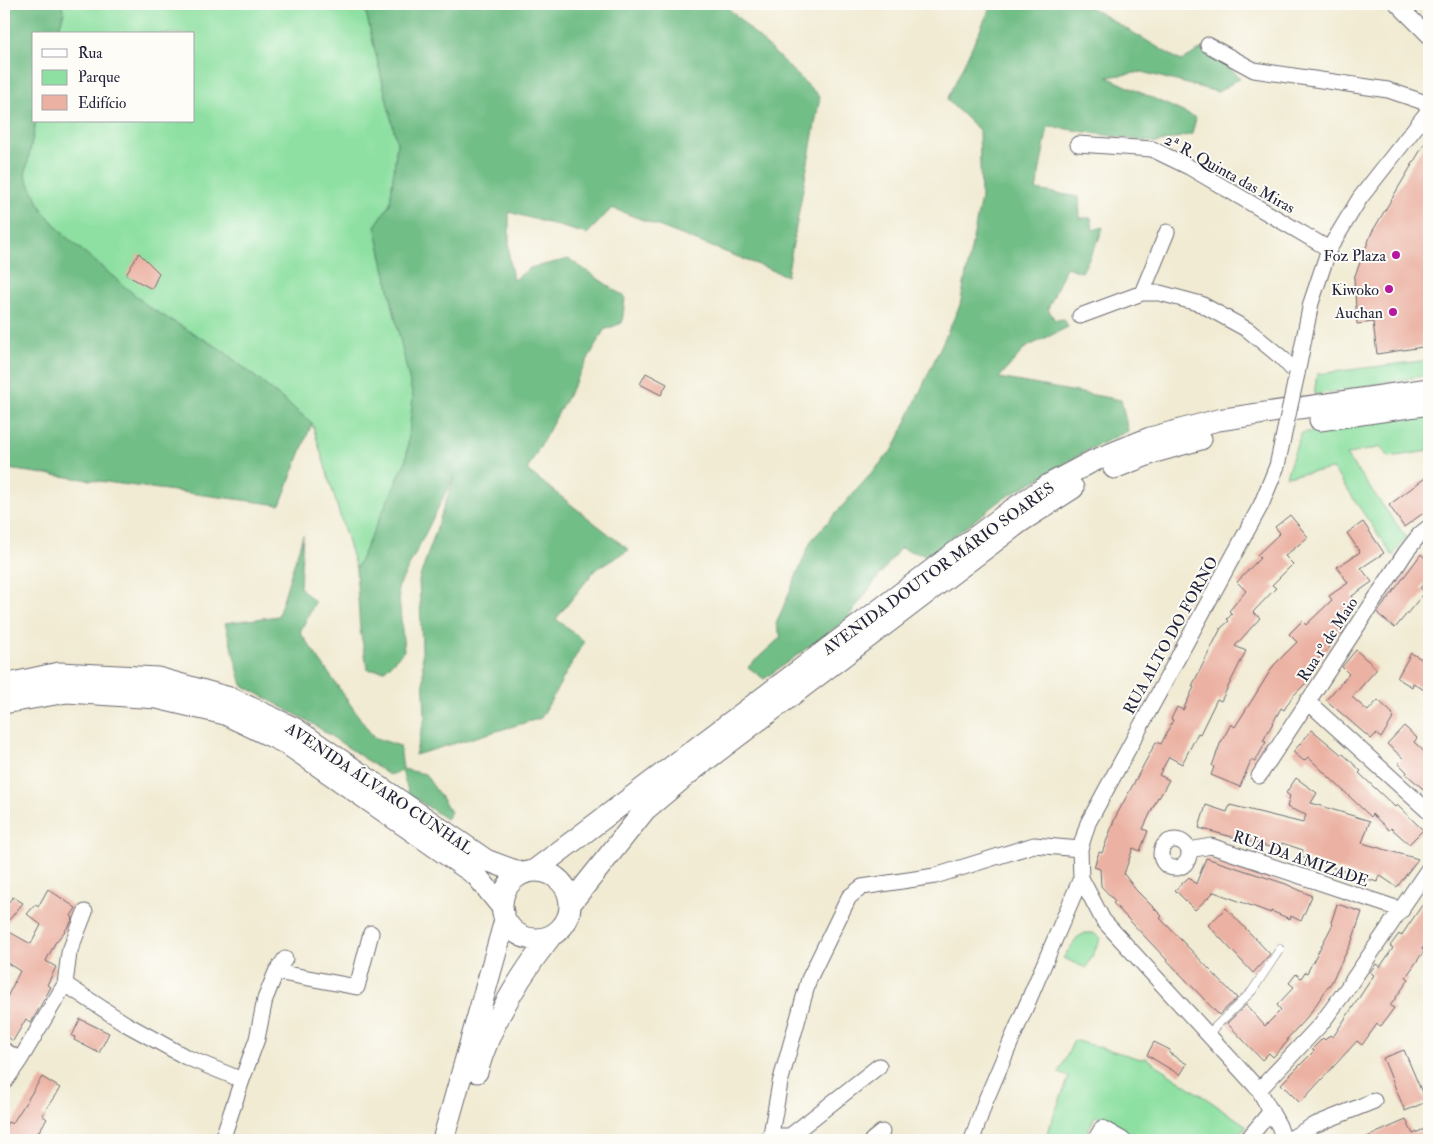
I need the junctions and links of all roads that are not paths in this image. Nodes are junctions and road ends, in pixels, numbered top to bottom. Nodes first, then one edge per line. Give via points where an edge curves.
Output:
1 (1397, 4) edge
2 (1429, 36) edge
3 (1208, 45) dead end
4 (1429, 104) edge
5 (1429, 110) edge
6 (1078, 144) dead end
7 (1167, 232) dead end
8 (1329, 249) junction
9 (1142, 293) junction
10 (1080, 316) dead end
11 (1297, 374) junction
12 (1429, 389) edge
13 (1429, 404) edge
14 (1429, 527) edge
15 (4, 685) edge
16 (1307, 702) junction
17 (4, 704) edge
18 (1259, 776) dead end
19 (1429, 812) edge
20 (1080, 849) junction
21 (1189, 850) dead end
22 (1429, 868) edge
23 (528, 872) junction
24 (1081, 878) junction
25 (571, 903) junction
26 (1402, 910) junction
27 (85, 912) dead end
28 (503, 913) junction
29 (371, 933) dead end
30 (552, 936) junction
31 (1280, 950) dead end
32 (285, 959) dead end
33 (276, 972) junction
34 (65, 984) junction
35 (1208, 1034) junction
36 (4, 1050) edge
37 (20, 1060) junction
38 (879, 1066) dead end
39 (242, 1080) junction
40 (4, 1083) edge
41 (1259, 1090) junction
42 (1374, 1101) dead end
43 (1271, 1111) junction
44 (770, 1138) edge
45 (222, 1140) edge
46 (443, 1140) edge
47 (458, 1140) edge
48 (972, 1140) edge
49 (1095, 1140) edge
50 (1124, 1140) edge
51 (1247, 1140) edge
52 (1284, 1140) edge
53 (1288, 1140) edge

1 - 2 street
3 - 4 street via 1254,70 1388,90
5 - 8 street, RUA ALTO DO FORNO via 1360,198
6 - 8 street, 2ª R. Quinta das Miras via 1152,149 1189,167
7 - 9 street
8 - 11 street, RUA ALTO DO FORNO via 1311,303
9 - 10 street
9 - 11 street via 1160,293 1201,304 1248,330
11 - 20 street, RUA ALTO DO FORNO, bridge via 1277,466 1260,505 1088,823
12 - 23 main road, AVENIDA DOUTOR MÁRIO SOARES via 1218,420 1150,438 1050,484
13 - 25 main road, AVENIDA DOUTOR MÁRIO SOARES via 1217,434 1129,462 1061,494 693,770 646,810
14 - 16 street, Rua 1º de Maio via 1406,552
15 - 23 main road, AVENIDA ÁLVARO CUNHAL via 60,673 158,678 230,698 294,728 486,860
16 - 18 street, Rua 1º de Maio
16 - 19 street
17 - 28 main road, AVENIDA ÁLVARO CUNHAL via 67,692 157,698 224,714 287,744 460,864 476,876
20 - 24 street, RUA ALTO DO FORNO
20 - 44 street via 1034,845 935,876 862,887 849,897 809,979 780,1083
21 - 26 street, RUA DA AMIZADE via 1211,846
22 - 26 street
23 - 25 main road via 548,872 560,879 568,890
23 - 28 main road via 510,882 504,893
24 - 35 street, RUA ALTO DO FORNO via 1103,920
24 - 48 street via 985,1102
25 - 30 main road via 566,922
26 - 41 street via 1321,1024
27 - 34 street via 69,953
28 - 30 main road via 513,931 525,938 538,940
28 - 46 main road
29 - 33 street via 357,987
30 - 47 main road via 507,1000 483,1051
31 - 35 lane via 1252,991
32 - 33 street
33 - 39 street
34 - 37 street
34 - 39 street via 143,1034 186,1057
35 - 41 street, RUA ALTO DO FORNO
36 - 37 street
37 - 40 street
38 - 44 street via 790,1136
39 - 45 street
41 - 43 street, RUA ALTO DO FORNO
42 - 53 street via 1312,1126
43 - 51 street
43 - 52 street, RUA ALTO DO FORNO
49 - 50 street via 1102,1128

